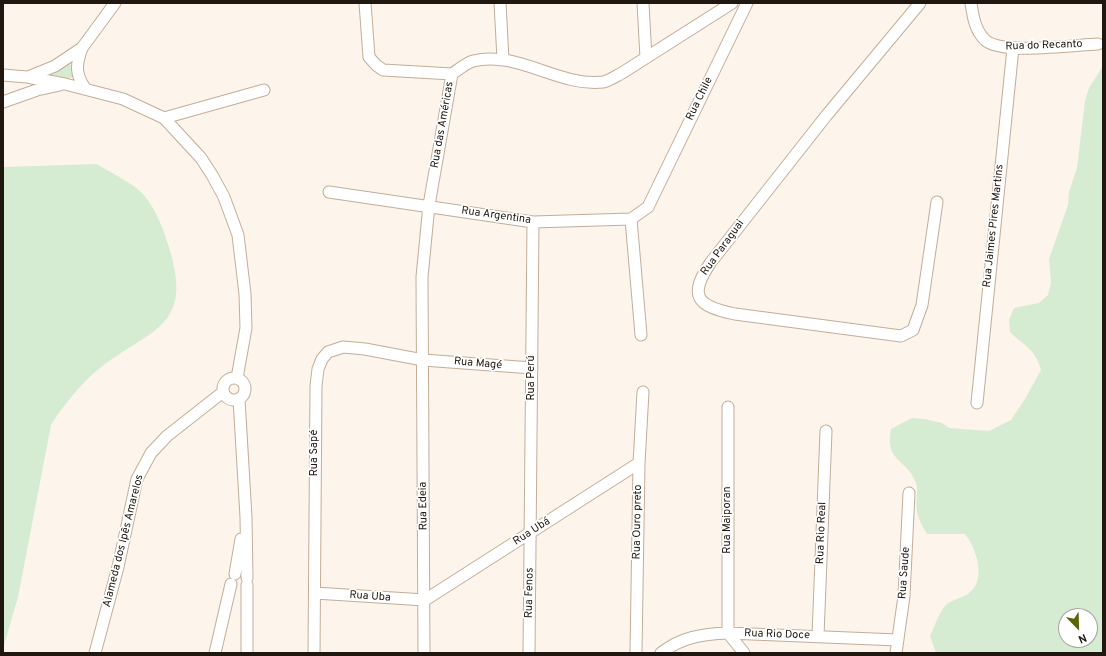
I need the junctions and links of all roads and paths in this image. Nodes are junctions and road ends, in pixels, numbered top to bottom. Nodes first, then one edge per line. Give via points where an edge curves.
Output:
1 (115, 3) edge
2 (365, 3) edge
3 (500, 3) edge
4 (643, 3) edge
5 (732, 3) edge
6 (747, 3) edge
7 (920, 3) edge
8 (971, 3) edge
9 (1098, 44) dead end
10 (82, 48) junction
11 (1013, 48) junction
12 (646, 58) junction
13 (503, 59) junction
14 (452, 74) junction
15 (3, 75) edge
16 (28, 77) junction
17 (65, 84) junction
18 (85, 88) junction
19 (264, 90) dead end
20 (3, 102) edge
21 (164, 118) junction
22 (329, 192) dead end
23 (937, 202) dead end
24 (429, 206) junction
25 (632, 219) junction
26 (533, 222) junction
27 (641, 335) dead end
28 (423, 360) junction
29 (532, 368) junction
30 (237, 378) junction
31 (223, 392) junction
32 (643, 392) dead end
33 (239, 399) junction
34 (977, 403) dead end
35 (728, 407) dead end
36 (826, 431) dead end
37 (639, 463) junction
38 (909, 493) dead end
39 (246, 517) junction
40 (531, 533) junction
41 (233, 579) junction
42 (247, 581) junction
43 (314, 593) junction
44 (425, 600) junction
45 (728, 633) junction
46 (818, 636) junction
47 (898, 640) junction
48 (95, 653) edge
49 (215, 653) edge
50 (247, 653) edge
51 (314, 653) edge
52 (424, 653) edge
53 (529, 653) edge
54 (636, 653) edge
55 (661, 653) edge
56 (744, 653) edge
57 (896, 653) edge

1 - 10 street
2 - 14 street via 369,57 376,65 383,70
3 - 13 street
4 - 12 street
5 - 12 street, Rua das Américas
6 - 25 street, Rua Chile via 648,207
7 - 23 street, Rua Paraguai via 826,116 711,262 700,278 697,289 700,299 710,308 735,314 901,336 913,330 922,306
8 - 11 street, Rua do Recanto via 973,19 978,31 986,40 994,46
9 - 11 street, Rua do Recanto
10 - 16 street via 55,66
10 - 18 street via 77,72
11 - 34 street, Rua Jaimes Pires Martins
12 - 13 street, Rua das Américas via 604,82 576,80
13 - 14 street, Rua das Américas via 471,62
14 - 24 street, Rua das Américas
15 - 16 street
16 - 17 street
17 - 18 street
17 - 20 street via 37,90
18 - 21 street via 123,99
19 - 21 street
21 - 30 street via 212,174 232,215 238,235 246,328
22 - 24 street, Rua Argentina
24 - 26 street, Rua Argentina
24 - 28 street, Rua das Américas via 422,278
25 - 26 street, Rua Argentina
25 - 27 street
26 - 29 street, Rua Perú
28 - 29 street, Rua Magé
28 - 43 street, Rua Sapé via 343,347 328,352 322,359 316,386
28 - 44 street, Rua Edeia
29 - 40 street, Rua Perú
30 - 31 street, Alameda dos Ipês Amarelos via 224,383
30 - 33 street via 246,388
31 - 33 street via 229,399
31 - 48 street, Alameda dos Ipês Amarelos via 167,436 151,453 137,479 118,567
32 - 37 street, Rua Ouro preto
33 - 39 street
35 - 45 street, Rua Maiporan
36 - 46 street, Rua Rio Real
37 - 40 street, Rua Ubá
37 - 54 street, Rua Ouro preto
38 - 47 street, Rua Saude via 904,596
39 - 41 street
39 - 42 street
40 - 44 street, Rua Ubá
40 - 53 street, Rua Fenos
41 - 42 street via 242,573
41 - 49 street
42 - 50 street
43 - 44 street, Rua Uba
43 - 51 street, Rua Sapé
44 - 52 street, Rua Edeia
45 - 46 street, Rua Rio Doce
45 - 55 street, Rua Rio Doce via 686,638
45 - 56 street
46 - 47 street, Rua Rio Doce
47 - 57 street, Rua Saude

